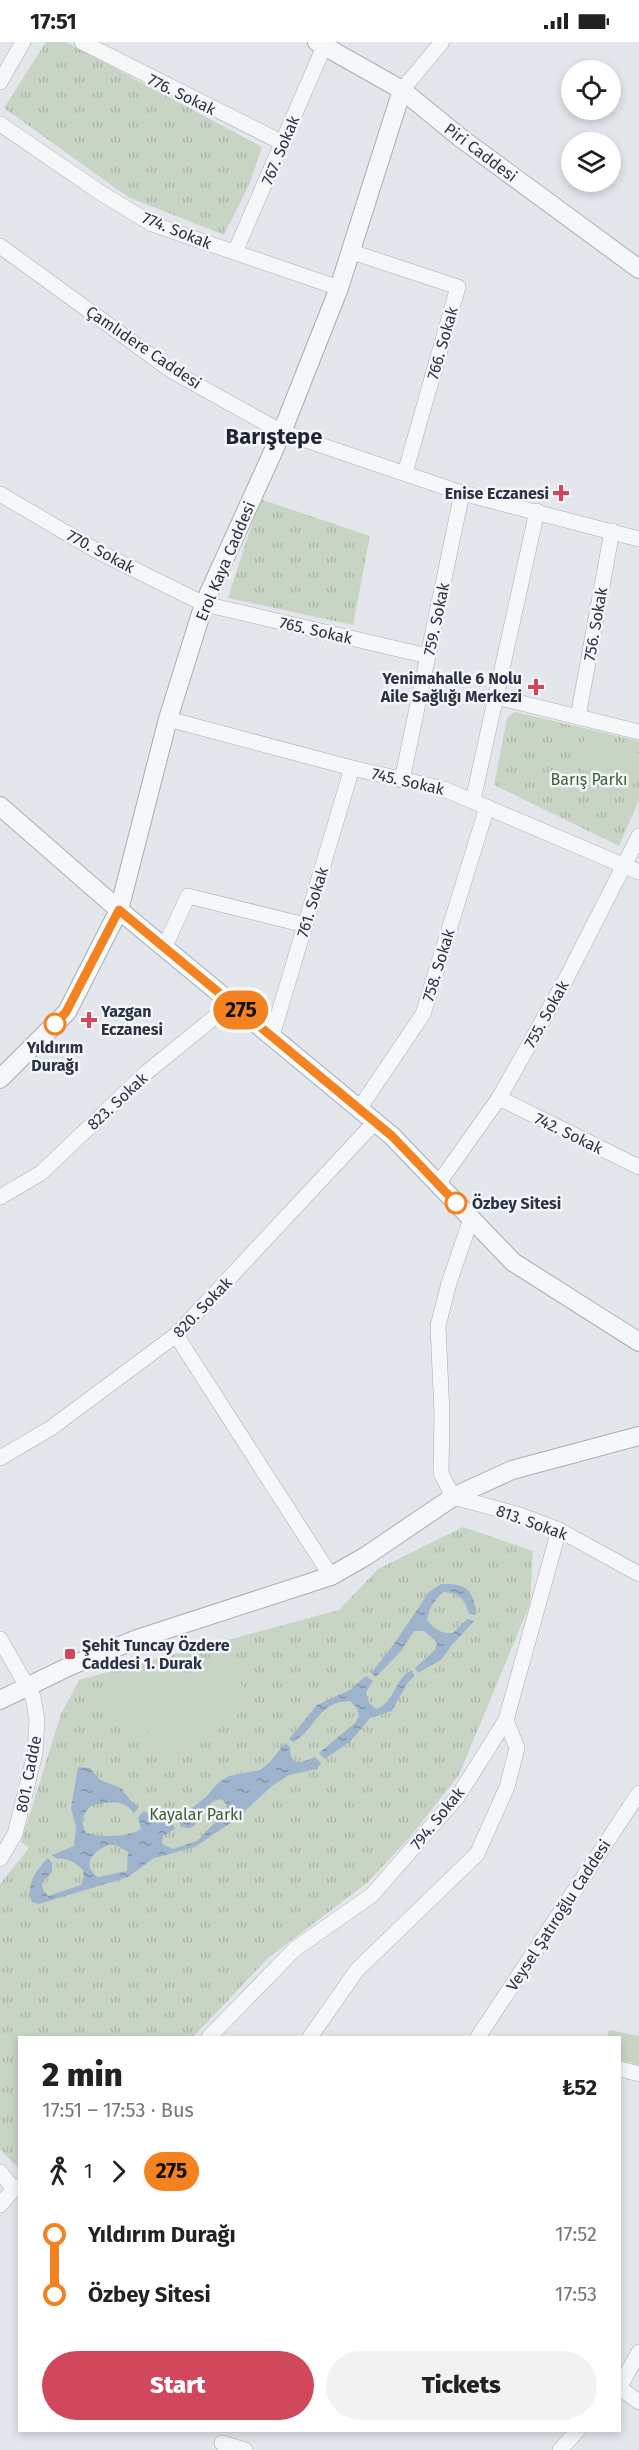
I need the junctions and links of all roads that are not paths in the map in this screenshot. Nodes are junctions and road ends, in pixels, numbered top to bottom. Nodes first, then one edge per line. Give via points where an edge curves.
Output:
1 (24, 42) edge
2 (82, 42) edge
3 (442, 42) edge
4 (322, 43) edge
5 (0, 82) edge
6 (402, 90) junction
7 (0, 124) edge
8 (283, 143) junction
9 (0, 246) edge
10 (235, 252) junction
11 (352, 252) junction
12 (639, 269) edge
13 (339, 288) junction
14 (282, 432) junction
15 (405, 473) junction
16 (462, 492) junction
17 (0, 494) edge
18 (537, 511) junction
19 (612, 531) junction
20 (639, 539) edge
21 (204, 604) junction
22 (428, 656) junction
23 (497, 697) junction
24 (578, 717) junction
25 (168, 719) junction
26 (639, 732) edge
27 (352, 768) junction
28 (402, 780) junction
29 (480, 803) junction
30 (0, 806) edge
31 (639, 836) edge
32 (632, 868) edge
33 (119, 910) junction
34 (305, 925) junction
35 (165, 946) junction
36 (232, 1003) junction
37 (272, 1036) junction
38 (2, 1075) edge
39 (499, 1098) junction
40 (359, 1109) junction
41 (375, 1122) junction
42 (639, 1167) edge
43 (438, 1184) junction
44 (0, 1197) edge
45 (471, 1219) junction
46 (177, 1335) junction
47 (639, 1342) edge
48 (639, 1436) edge
49 (0, 1458) edge
50 (453, 1497) junction
51 (559, 1530) junction
52 (639, 1574) edge
53 (331, 1576) junction
54 (0, 1639) edge
55 (26, 1686) junction
56 (0, 1700) edge
57 (506, 1720) junction
58 (639, 1792) edge
59 (0, 1859) edge
60 (210, 2036) edge
61 (311, 2036) edge
62 (483, 2036) edge
63 (621, 2069) edge
64 (639, 2074) edge
65 (0, 2172) edge
66 (17, 2188) edge
67 (0, 2205) edge
68 (639, 2352) edge
69 (621, 2385) edge
70 (621, 2388) edge
71 (639, 2402) edge
72 (229, 2432) edge
73 (576, 2432) edge
74 (220, 2447) edge
75 (245, 2450) edge
76 (560, 2450) edge

1 - 5 street
2 - 8 street, 776. Sokak
3 - 6 street
4 - 6 street, Piri Caddesi
4 - 8 street, 767. Sokak
6 - 11 street, Erol Kaya Caddesi
6 - 12 street, Piri Caddesi
7 - 10 street, 774. Sokak via 152,224
8 - 10 street, 767. Sokak
9 - 14 street, Çamlıdere Caddesi via 172,371
10 - 13 street, 774. Sokak
11 - 13 street, Erol Kaya Caddesi
11 - 15 street, 766. Sokak via 458,287
13 - 14 street, Erol Kaya Caddesi
14 - 15 street, Çamlıdere Caddesi
14 - 21 street, Erol Kaya Caddesi
15 - 16 street, Çamlıdere Caddesi
16 - 18 street, Çamlıdere Caddesi
16 - 22 street, 759. Sokak
17 - 21 street, 770. Sokak via 97,551
18 - 19 street, Çamlıdere Caddesi
18 - 23 street, 758. Sokak
19 - 20 street, Çamlıdere Caddesi
19 - 24 street, 756. Sokak
21 - 22 street, 765. Sokak
21 - 25 street, Erol Kaya Caddesi
22 - 28 street, 759. Sokak
23 - 24 street
23 - 29 street, 758. Sokak
24 - 26 street
25 - 27 street, 745. Sokak
25 - 33 street, Erol Kaya Caddesi
27 - 28 street, 745. Sokak
27 - 34 street, 761. Sokak
28 - 29 street, 745. Sokak via 444,789
29 - 32 street, 745. Sokak
29 - 40 street, 758. Sokak via 423,1014
30 - 33 street
31 - 32 street, 755. Sokak
32 - 39 street, 755. Sokak
33 - 35 street
33 - 38 street, Erol Kaya Caddesi via 66,1012
34 - 35 street via 188,896
34 - 37 street, 761. Sokak
35 - 36 street
36 - 37 street
36 - 44 street, 823. Sokak via 147,1072 41,1173
37 - 40 street
39 - 42 street, 742. Sokak
39 - 43 street, 755. Sokak
40 - 41 street
41 - 43 street
41 - 46 street, 820. Sokak
43 - 45 street
45 - 47 street via 513,1262
45 - 50 street via 438,1326 441,1473
46 - 49 street, 820. Sokak via 51,1428
46 - 53 street
48 - 50 street via 513,1470
50 - 51 street, 813. Sokak
50 - 53 street
51 - 52 street, 813. Sokak
51 - 57 street, 794. Sokak
53 - 55 street via 137,1639
54 - 55 street, 801. Cadde
55 - 56 street
55 - 59 street, 801. Cadde via 36,1708 35,1753 15,1834
57 - 60 street, 794. Sokak via 458,1796 372,1895 295,1949
57 - 61 street via 517,1748 507,1787 477,1854 357,1970
58 - 62 street, Veysel Şatıroğlu Caddesi
63 - 64 street
65 - 66 street
66 - 67 street
68 - 69 street
70 - 71 street
72 - 74 street
73 - 76 street
74 - 75 street

